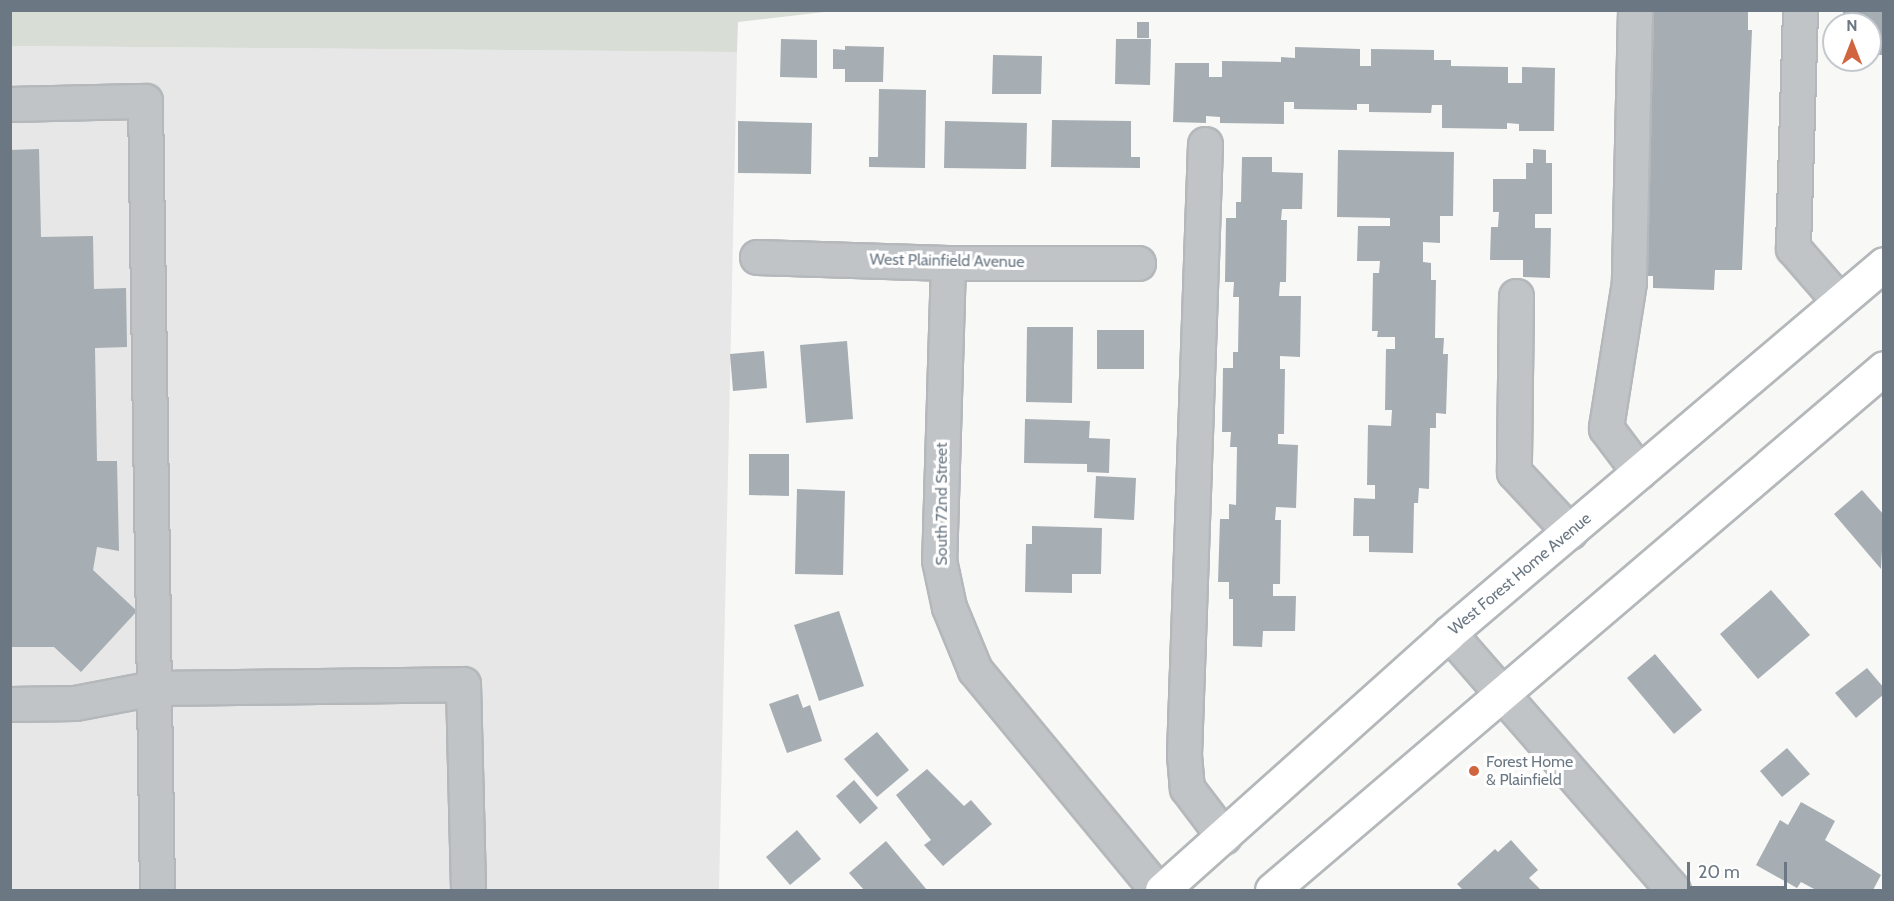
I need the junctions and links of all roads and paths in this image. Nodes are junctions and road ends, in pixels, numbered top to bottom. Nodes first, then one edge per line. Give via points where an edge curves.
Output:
1 (1635, 10) edge
2 (1800, 10) edge
3 (10, 104) edge
4 (1205, 144) dead end
5 (757, 257) dead end
6 (948, 263) junction
7 (1138, 263) dead end
8 (1884, 264) edge
9 (1516, 296) dead end
10 (1839, 301) junction
11 (1884, 368) edge
12 (1640, 472) junction
13 (1570, 532) junction
14 (1449, 633) junction
15 (154, 688) junction
16 (1502, 691) junction
17 (10, 704) edge
18 (1224, 837) junction
19 (157, 891) edge
20 (468, 891) edge
21 (1157, 891) edge
22 (1162, 891) edge
23 (1272, 891) edge
24 (1673, 891) edge

1 - 12 street via 1629,282 1606,428
2 - 10 street via 1793,248
3 - 15 street via 145,101
4 - 18 street via 1184,755 1187,788
5 - 6 street, West Plainfield Avenue
6 - 7 street, West Plainfield Avenue
6 - 21 street, South 72nd Street via 939,560 949,607 975,670
8 - 10 main road, West Forest Home Avenue
9 - 13 street via 1514,472
10 - 12 main road, West Forest Home Avenue
11 - 16 main road
12 - 13 main road, West Forest Home Avenue
13 - 14 main road, West Forest Home Avenue
14 - 16 street
14 - 18 main road, West Forest Home Avenue
15 - 17 street via 75,703
15 - 19 street
15 - 20 street via 463,684
16 - 23 main road
16 - 24 street
18 - 22 main road, West Forest Home Avenue

